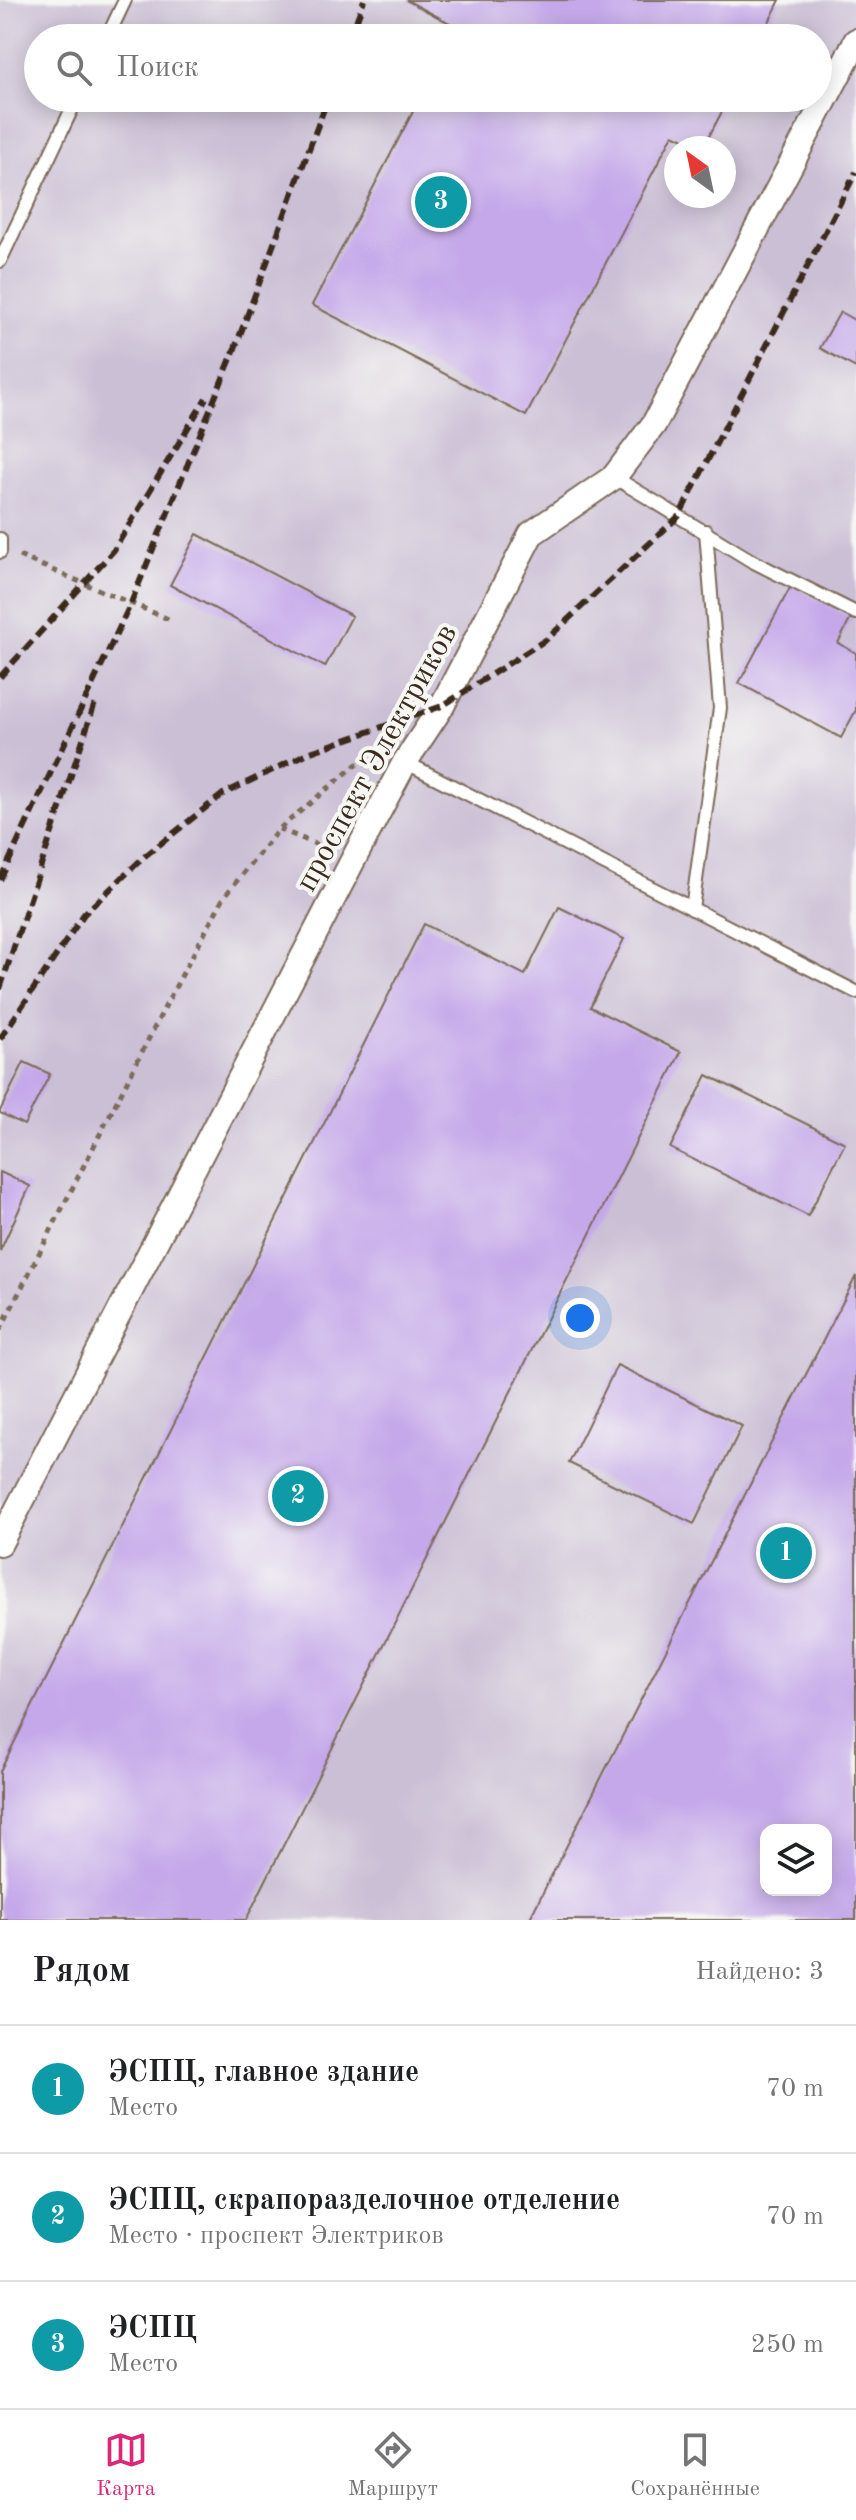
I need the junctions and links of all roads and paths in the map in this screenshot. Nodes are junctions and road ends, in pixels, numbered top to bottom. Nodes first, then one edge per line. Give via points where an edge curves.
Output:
1 (125, 0) edge
2 (114, 24) edge
3 (856, 41) edge
4 (832, 87) edge
5 (70, 112) edge
6 (819, 112) edge
7 (0, 261) edge
8 (614, 477) junction
9 (706, 531) junction
10 (0, 539) edge
11 (0, 550) edge
12 (856, 613) edge
13 (173, 621) dead end
14 (405, 762) junction
15 (279, 829) junction
16 (353, 860) junction
17 (692, 909) junction
18 (856, 992) edge
19 (0, 1330) edge
20 (0, 1543) edge

1 - 2 lane
3 - 4 street, проспект Электриков
5 - 7 lane
6 - 8 street, проспект Электриков via 654,424
8 - 9 lane
8 - 14 street, проспект Электриков via 531,534 442,706
9 - 12 lane via 752,561
9 - 17 lane via 720,708
10 - 11 lane
11 - 13 path
14 - 15 path via 357,764
14 - 16 street, проспект Электриков
14 - 17 lane
15 - 16 path
15 - 19 path via 224,897
16 - 20 street, проспект Электриков
17 - 18 lane

